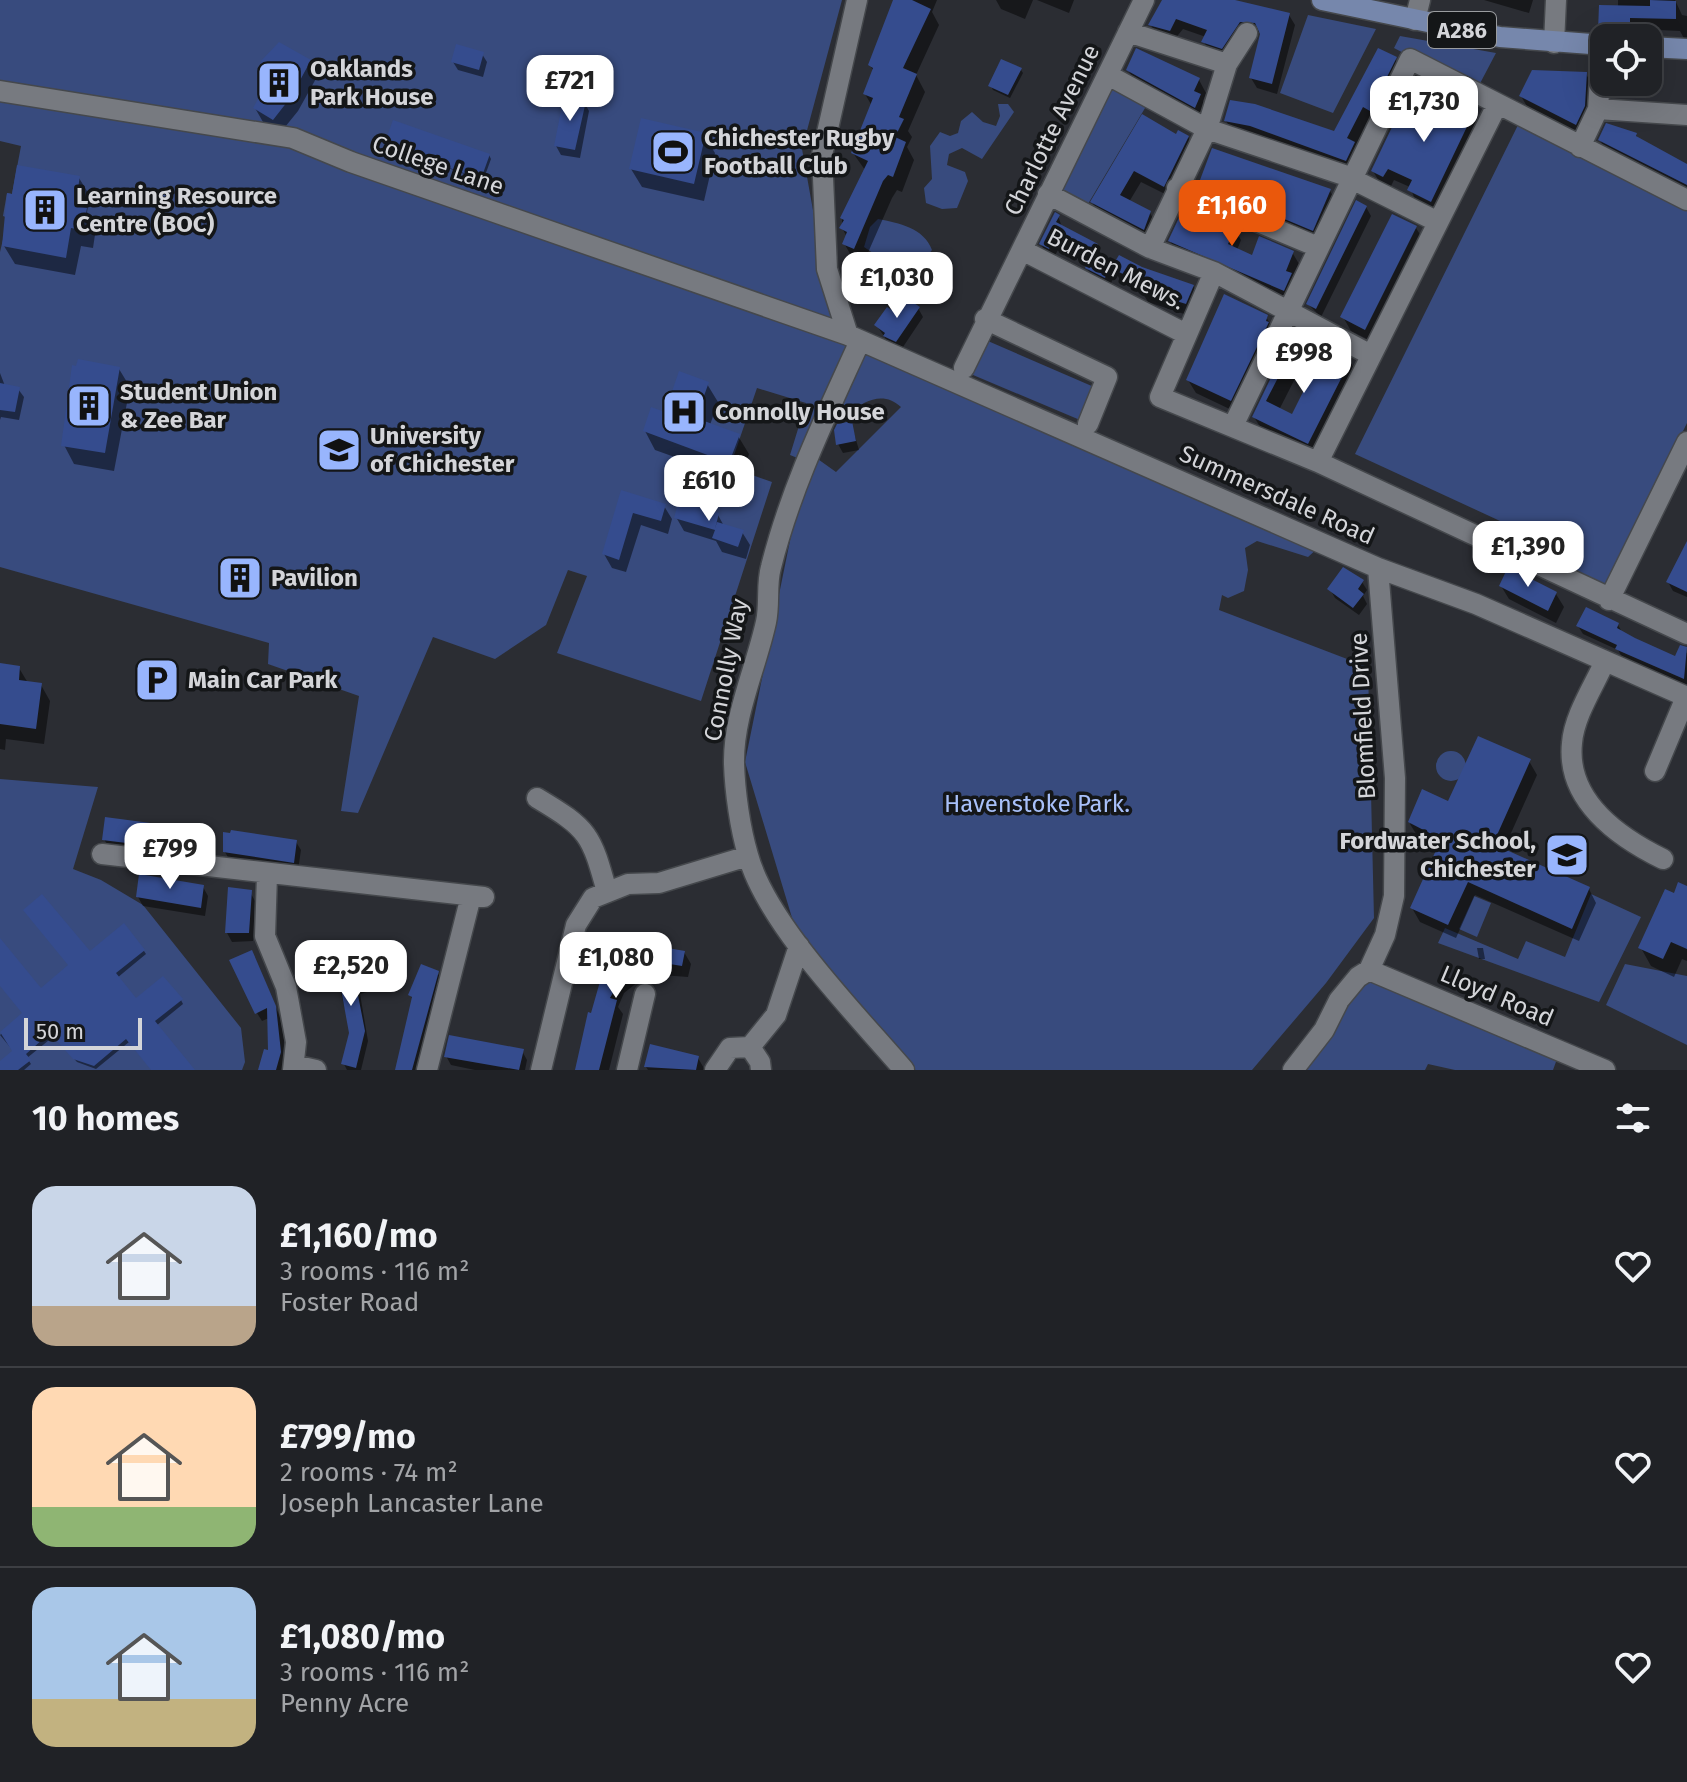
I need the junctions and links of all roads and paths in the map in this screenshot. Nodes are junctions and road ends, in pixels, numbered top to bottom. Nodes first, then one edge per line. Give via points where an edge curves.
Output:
1 (857, 0) edge
2 (1144, 0) edge
3 (1322, 0) edge
4 (1556, 0) edge
5 (1417, 10) edge
6 (1128, 32) junction
7 (1247, 33) dead end
8 (1554, 43) junction
9 (1590, 44) edge
10 (1662, 48) edge
11 (1687, 49) edge
12 (1227, 64) junction
13 (1108, 75) junction
14 (0, 91) edge
15 (1599, 96) edge
16 (1497, 105) junction
17 (1598, 109) junction
18 (1687, 115) edge
19 (1207, 129) junction
20 (1580, 147) junction
21 (1350, 178) junction
22 (1177, 188) junction
23 (1048, 194) junction
24 (1687, 200) edge
25 (1438, 222) junction
26 (1318, 247) junction
27 (1150, 248) junction
28 (1022, 250) junction
29 (1214, 272) junction
30 (1287, 308) junction
31 (985, 319) junction
32 (1186, 334) junction
33 (854, 338) junction
34 (1371, 355) junction
35 (964, 368) dead end
36 (1088, 424) dead end
37 (1234, 424) junction
38 (1687, 442) edge
39 (1318, 462) junction
40 (1378, 568) junction
41 (1609, 600) junction
42 (1687, 634) edge
43 (1605, 661) junction
44 (1687, 697) edge
45 (1655, 771) dead end
46 (537, 798) dead end
47 (102, 854) dead end
48 (748, 856) junction
49 (1663, 859) dead end
50 (267, 875) junction
51 (607, 892) junction
52 (799, 946) junction
53 (1369, 970) junction
54 (645, 994) dead end
55 (750, 1047) junction
56 (294, 1068) edge
57 (316, 1070) edge
58 (427, 1070) edge
59 (541, 1070) edge
60 (627, 1070) edge
61 (715, 1070) edge
62 (761, 1070) edge
63 (904, 1070) edge
64 (1293, 1070) edge
65 (1605, 1070) edge

1 - 33 street via 822,155 827,269
2 - 6 street, Charlotte Avenue
3 - 5 main road, A286
4 - 8 street
5 - 8 main road, A286 via 1500,37
6 - 12 street
6 - 13 street, Charlotte Avenue
7 - 12 street
8 - 9 main road, A286
10 - 11 main road
12 - 19 street
13 - 19 street
13 - 23 street, Charlotte Avenue
14 - 33 street, College Lane via 293,138
15 - 17 street
16 - 20 street
16 - 21 street via 1410,59
16 - 25 street
17 - 18 street
17 - 20 street
19 - 21 street
19 - 22 street
20 - 24 street
21 - 25 street
21 - 26 street
22 - 26 street
22 - 27 street
23 - 27 street
23 - 28 street, Charlotte Avenue
25 - 34 street
26 - 30 street
27 - 29 street
28 - 31 street, Charlotte Avenue
28 - 32 street, Burden Mews.
29 - 30 street
29 - 32 street
30 - 34 street
30 - 37 street
31 - 35 street, Charlotte Avenue
31 - 36 street via 1107,377
32 - 37 street via 1160,397
33 - 40 street, Summersdale Road
33 - 48 street, Connolly Way via 808,452 770,571 767,620 734,763
34 - 39 street
37 - 39 street
38 - 41 street
39 - 41 street
40 - 43 street, Summersdale Road
40 - 53 street, Blomfield Drive via 1395,778 1394,896
41 - 42 street
43 - 44 street, Summersdale Road
43 - 49 street via 1571,744 1577,775 1583,794 1614,831
44 - 45 street
46 - 51 street via 585,831
47 - 50 street
48 - 51 street via 659,883 628,884
48 - 52 street, Connolly Way via 774,910
50 - 56 street via 265,936 286,987 296,1042
50 - 58 street via 477,897
51 - 59 street via 593,898 576,925
52 - 55 street via 776,1015
52 - 63 street, Connolly Way
53 - 64 street, Blomfield Drive via 1339,1000
53 - 65 street, Lloyd Road
54 - 60 street
55 - 61 street via 730,1048
55 - 62 street
56 - 57 street

